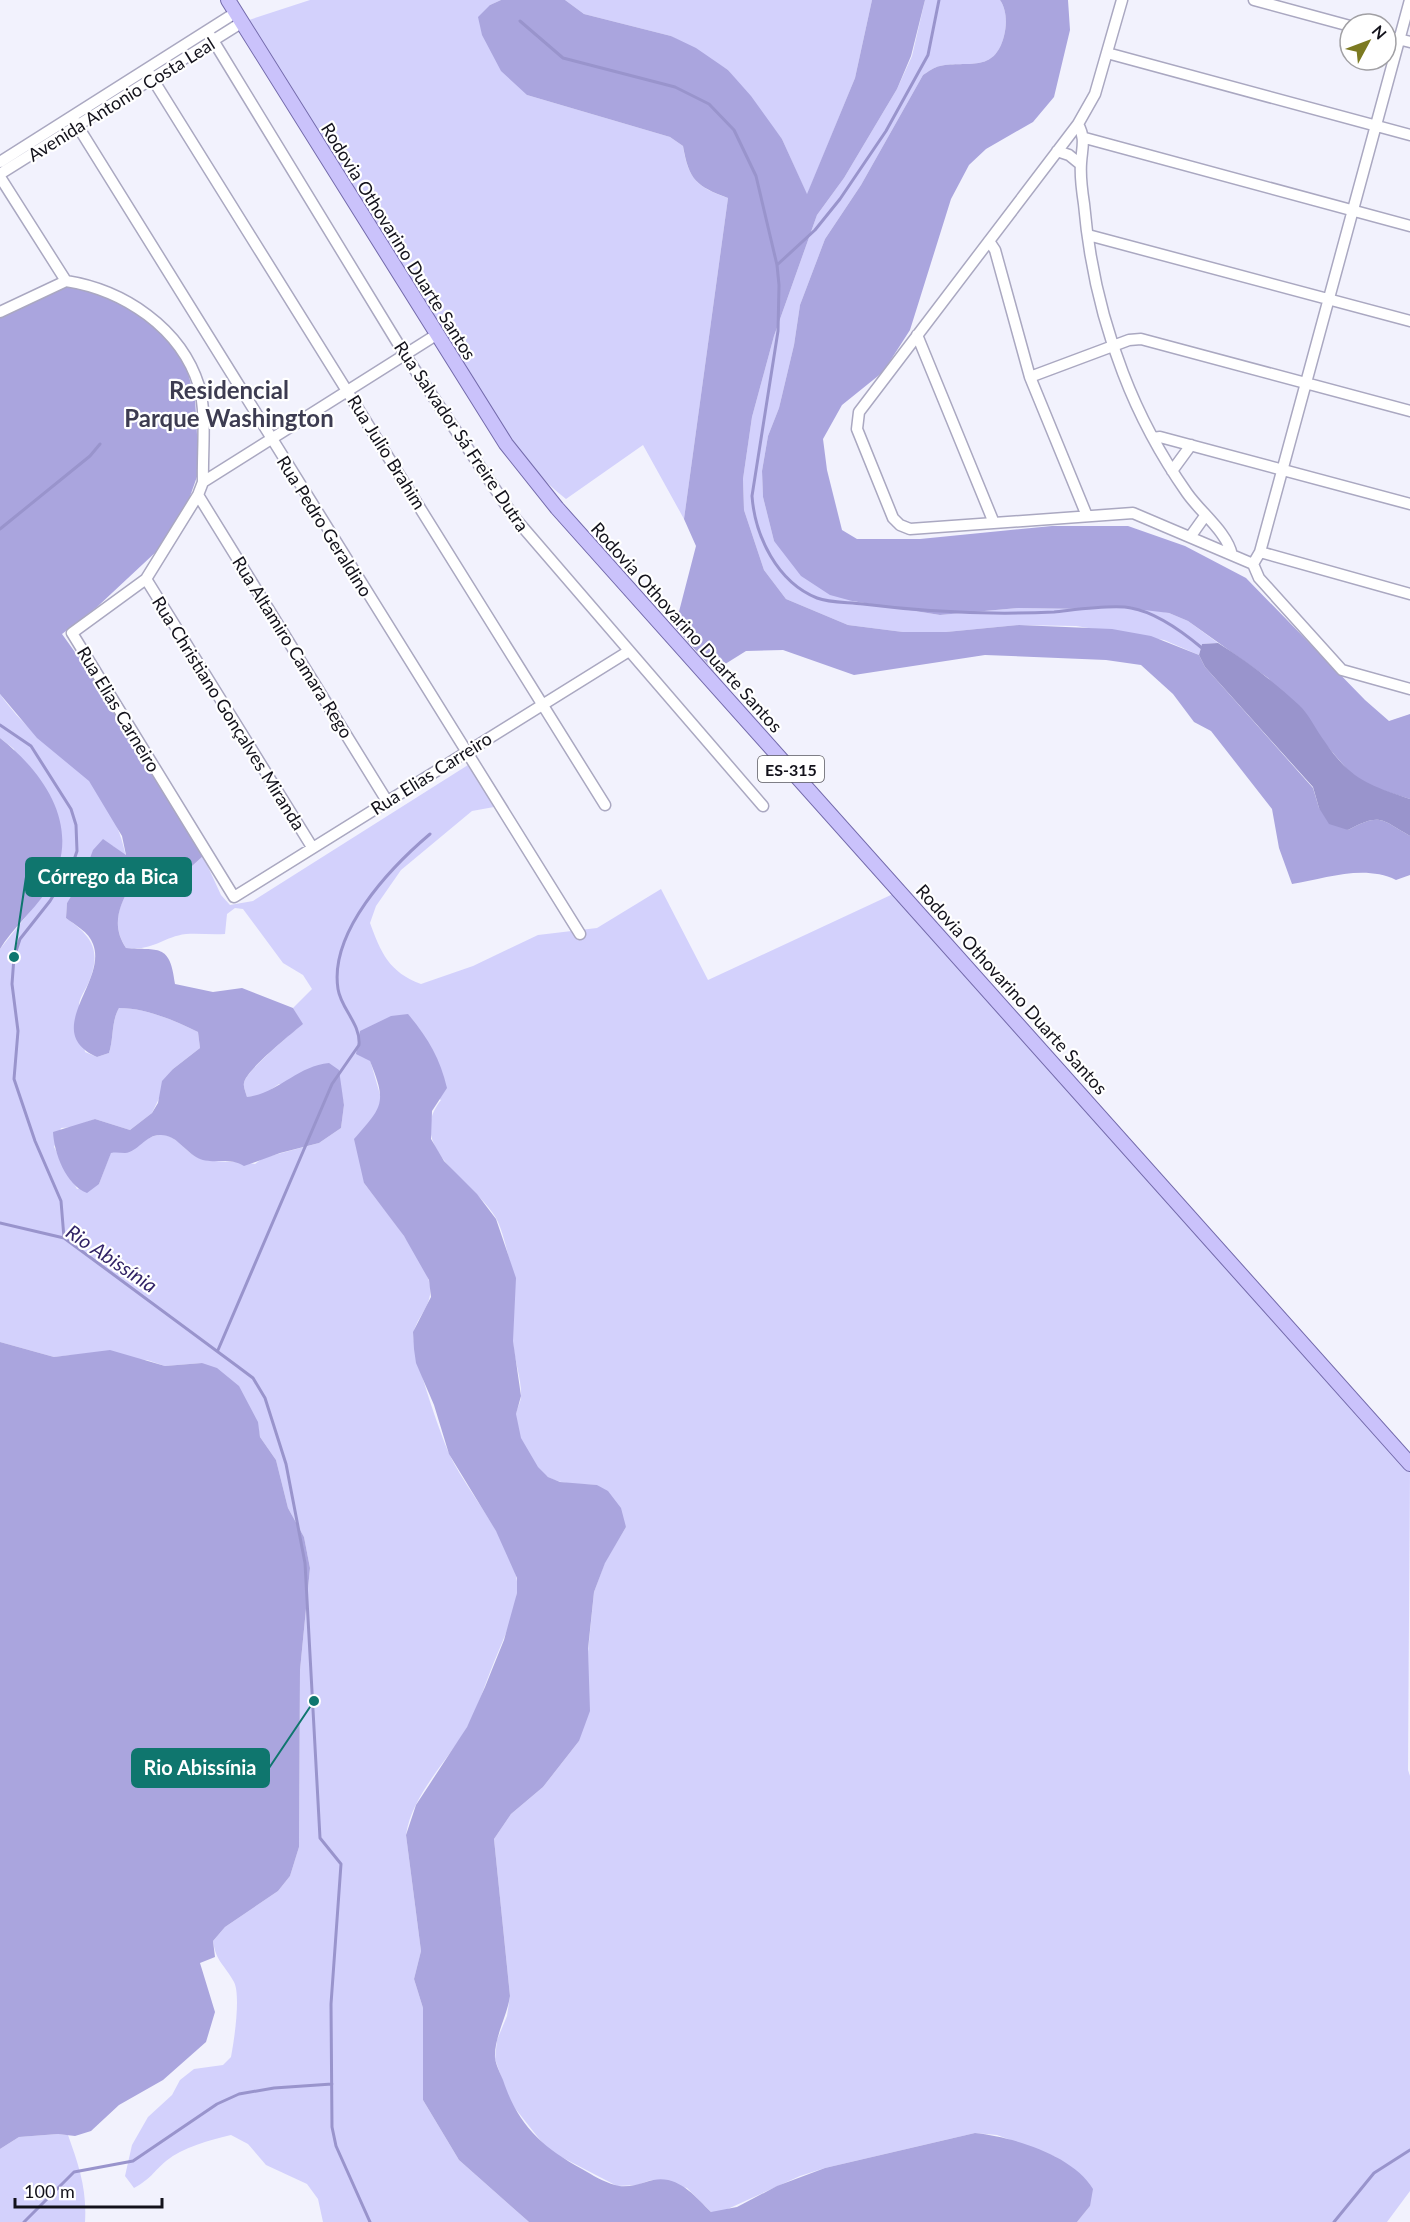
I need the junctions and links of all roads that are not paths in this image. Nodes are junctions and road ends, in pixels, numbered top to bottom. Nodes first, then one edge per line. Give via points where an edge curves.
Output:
1 (228, 0) edge
2 (1122, 0) edge
3 (1254, 0) edge
4 (1410, 0) edge
5 (238, 18) junction
6 (1338, 23) edge
7 (210, 36) junction
8 (1405, 41) edge
9 (1107, 53) junction
10 (150, 75) junction
11 (75, 122) junction
12 (1078, 124) junction
13 (1376, 125) junction
14 (1410, 135) edge
15 (1085, 138) junction
16 (1058, 151) junction
17 (0, 162) edge
18 (1080, 164) junction
19 (0, 176) edge
20 (1352, 211) junction
21 (1410, 226) edge
22 (1088, 235) junction
23 (989, 241) junction
24 (66, 281) junction
25 (1328, 299) junction
26 (0, 312) edge
27 (1410, 321) edge
28 (436, 335) junction
29 (917, 335) junction
30 (1113, 346) junction
31 (405, 355) junction
32 (1030, 377) junction
33 (1306, 383) junction
34 (349, 391) junction
35 (1410, 411) edge
36 (1153, 438) junction
37 (270, 440) junction
38 (1191, 445) junction
39 (1282, 470) junction
40 (1172, 471) junction
41 (203, 483) junction
42 (198, 495) junction
43 (1410, 504) edge
44 (1087, 516) junction
45 (1204, 516) junction
46 (994, 523) junction
47 (1190, 537) junction
48 (1260, 552) junction
49 (1232, 555) junction
50 (1252, 564) junction
51 (146, 579) junction
52 (1410, 594) edge
53 (629, 651) junction
54 (1410, 689) edge
55 (543, 704) junction
56 (465, 752) junction
57 (387, 801) junction
58 (605, 805) dead end
59 (763, 806) dead end
60 (312, 848) junction
61 (234, 897) joint
62 (580, 934) dead end
63 (1410, 1464) edge

1 - 5 main road, Rodovia Othovarino Duarte Santos / ES-315
2 - 9 street
3 - 6 street
4 - 8 street
5 - 7 street, Avenida Antonio Costa Leal
5 - 28 main road, Rodovia Othovarino Duarte Santos / ES-315
7 - 10 street, Avenida Antonio Costa Leal
7 - 31 street, Rua Salvador Sá Freire Dutra
8 - 13 street
9 - 12 street via 1095,94
9 - 13 street
10 - 11 street, Avenida Antonio Costa Leal
10 - 34 street, Rua Julio Brahim
11 - 17 street, Avenida Antonio Costa Leal
11 - 19 street, Avenida Antonio Costa Leal
11 - 37 street, Rua Pedro Geraldino
12 - 15 street
12 - 16 street
13 - 14 street
13 - 20 street
15 - 18 street
15 - 20 street
16 - 18 street
16 - 23 street
18 - 22 street
19 - 24 street
20 - 21 street
20 - 25 street
22 - 25 street
22 - 30 street
23 - 29 street
23 - 32 street via 995,250
24 - 26 street
24 - 41 street via 106,291 142,310 186,355 200,387
25 - 27 street
25 - 33 street
28 - 31 street
28 - 63 main road, Rodovia Othovarino Duarte Santos / ES-315 via 506,444 557,508
29 - 46 street
29 - 46 street via 862,407 858,418 857,429 893,518 910,529
30 - 32 street
30 - 33 street via 1141,339
30 - 36 street
31 - 34 street
31 - 53 street, Rua Salvador Sá Freire Dutra via 514,517
32 - 44 street
33 - 35 street
33 - 39 street
34 - 37 street
34 - 55 street, Rua Julio Brahim
36 - 38 street
36 - 40 street
37 - 41 street
37 - 56 street, Rua Pedro Geraldino
38 - 39 street
38 - 40 street
39 - 43 street
39 - 48 street
40 - 45 street
41 - 42 street, Rua Elias Carneiro
42 - 51 street, Rua Elias Carneiro
42 - 57 street, Rua Altamiro Camara Rego
44 - 46 street
44 - 47 street via 1133,513
45 - 47 street
45 - 49 street via 1229,544
47 - 49 street
48 - 50 street
48 - 52 street
49 - 50 street
50 - 54 street via 1259,578 1342,670
51 - 60 street, Rua Christiano Gonçalves Miranda
51 - 61 street, Rua Elias Carneiro via 72,633
53 - 55 street, Rua Elias Carreiro
53 - 59 street, Rua Salvador Sá Freire Dutra
55 - 56 street, Rua Elias Carreiro
55 - 58 street, Rua Julio Brahim
56 - 57 street, Rua Elias Carreiro
56 - 62 street, Rua Pedro Geraldino
57 - 60 street, Rua Elias Carreiro
60 - 61 street, Rua Elias Carreiro

